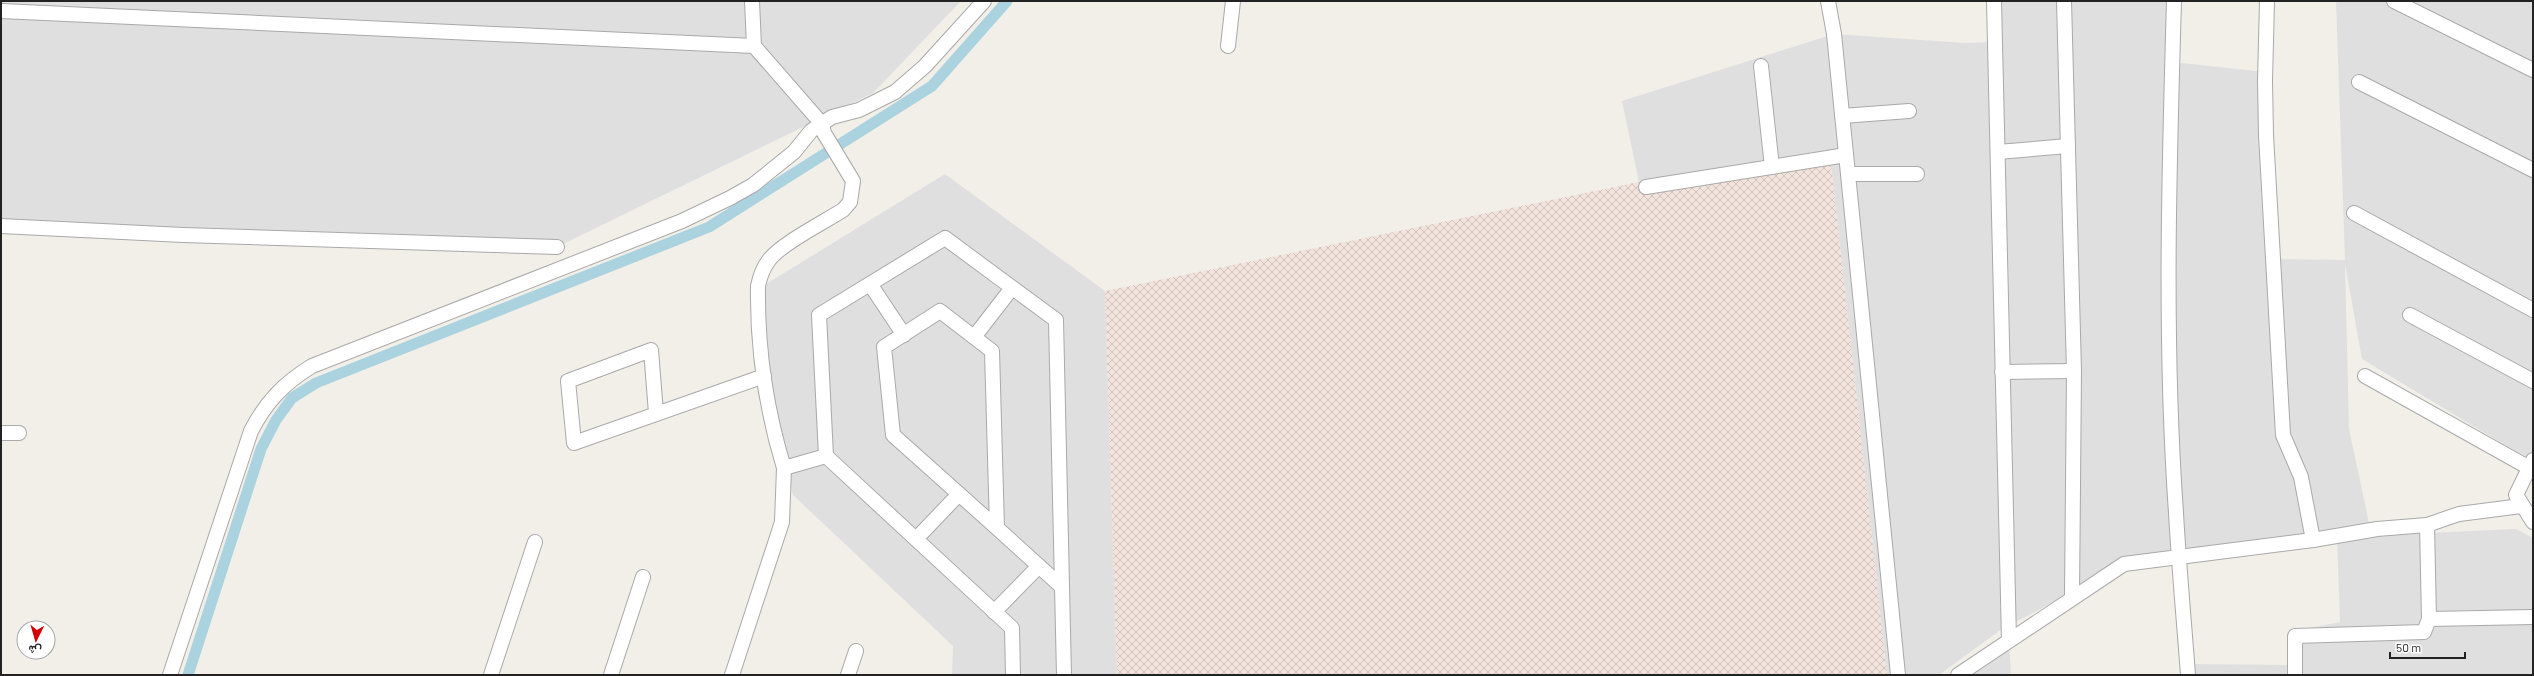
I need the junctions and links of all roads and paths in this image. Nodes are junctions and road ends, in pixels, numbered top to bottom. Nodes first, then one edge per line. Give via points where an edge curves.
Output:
1 (752, 1) edge
2 (984, 1) edge
3 (1233, 1) edge
4 (1828, 1) edge
5 (1994, 1) edge
6 (2064, 1) edge
7 (2174, 1) edge
8 (2267, 1) edge
9 (2394, 1) edge
10 (1, 10) edge
11 (754, 46) junction
12 (1228, 46) dead end
13 (1761, 66) dead end
14 (2533, 70) edge
15 (2359, 82) dead end
16 (1909, 111) dead end
17 (1842, 116) junction
18 (823, 129) junction
19 (2068, 146) junction
20 (1998, 152) junction
21 (1846, 155) junction
22 (1772, 167) junction
23 (2533, 170) edge
24 (1848, 174) junction
25 (1917, 174) dead end
26 (1646, 187) dead end
27 (2354, 213) dead end
28 (1, 226) edge
29 (557, 246) dead end
30 (870, 284) junction
31 (1012, 288) junction
32 (2533, 310) edge
33 (2410, 315) dead end
34 (904, 335) junction
35 (974, 337) junction
36 (2074, 371) junction
37 (2002, 372) junction
38 (764, 376) junction
39 (2365, 376) dead end
40 (2533, 381) edge
41 (656, 413) junction
42 (1, 433) edge
43 (19, 433) dead end
44 (826, 456) junction
45 (2531, 466) edge
46 (784, 468) junction
47 (959, 494) junction
48 (2521, 506) junction
49 (2533, 522) edge
50 (2427, 525) junction
51 (997, 528) junction
52 (916, 539) junction
53 (2313, 540) junction
54 (535, 542) dead end
55 (2180, 556) junction
56 (1039, 566) junction
57 (643, 577) dead end
58 (1062, 587) junction
59 (2072, 597) junction
60 (994, 612) junction
61 (2533, 617) edge
62 (2429, 619) junction
63 (2009, 640) junction
64 (856, 651) dead end
65 (1960, 674) edge
66 (170, 675) edge
67 (491, 675) edge
68 (611, 675) edge
69 (732, 675) edge
70 (848, 675) edge
71 (1013, 675) edge
72 (1064, 675) edge
73 (1898, 675) edge
74 (2188, 675) edge
75 (2295, 675) edge

1 - 11 street
2 - 18 street via 906,84 877,102 832,117
3 - 12 street
4 - 17 street
5 - 20 street
6 - 19 street
7 - 55 street via 2170,349
8 - 53 street via 2266,135 2284,435 2301,477
9 - 14 street
10 - 11 street
11 - 18 street
13 - 22 street
15 - 23 street
16 - 17 street
17 - 21 street
18 - 38 street via 853,181 853,192 843,210 780,249 769,259 762,271 758,300
18 - 66 street via 812,131 794,152 771,172 706,210 312,366 292,378 275,393 261,411 251,431
19 - 20 street
19 - 36 street
20 - 37 street
21 - 22 street
21 - 24 street
22 - 26 street
24 - 25 street
24 - 73 street
27 - 32 street
28 - 29 street via 191,236
30 - 31 street via 945,238
30 - 34 street
30 - 44 street via 819,315
31 - 35 street
31 - 58 street via 1056,320
33 - 40 street
34 - 35 street via 940,311
34 - 47 street via 884,348 893,435
35 - 51 street via 992,351
36 - 37 street
36 - 59 street
37 - 63 street
38 - 41 street
38 - 46 street
39 - 45 street
41 - 41 street via 574,443 568,381 651,350
42 - 43 street
44 - 46 street
44 - 52 street
45 - 48 street via 2516,496
46 - 69 street via 782,522
47 - 51 street
47 - 52 street
48 - 49 street
48 - 50 street via 2460,514
50 - 53 street via 2377,529
50 - 62 street
51 - 56 street
52 - 60 street
53 - 55 street
54 - 67 street
55 - 59 street via 2124,564
55 - 74 street
56 - 58 street
56 - 60 street
57 - 68 street
58 - 72 street
59 - 63 street
60 - 71 street via 1012,628
61 - 62 street
62 - 75 street via 2424,632 2295,636
63 - 65 street
64 - 70 street

